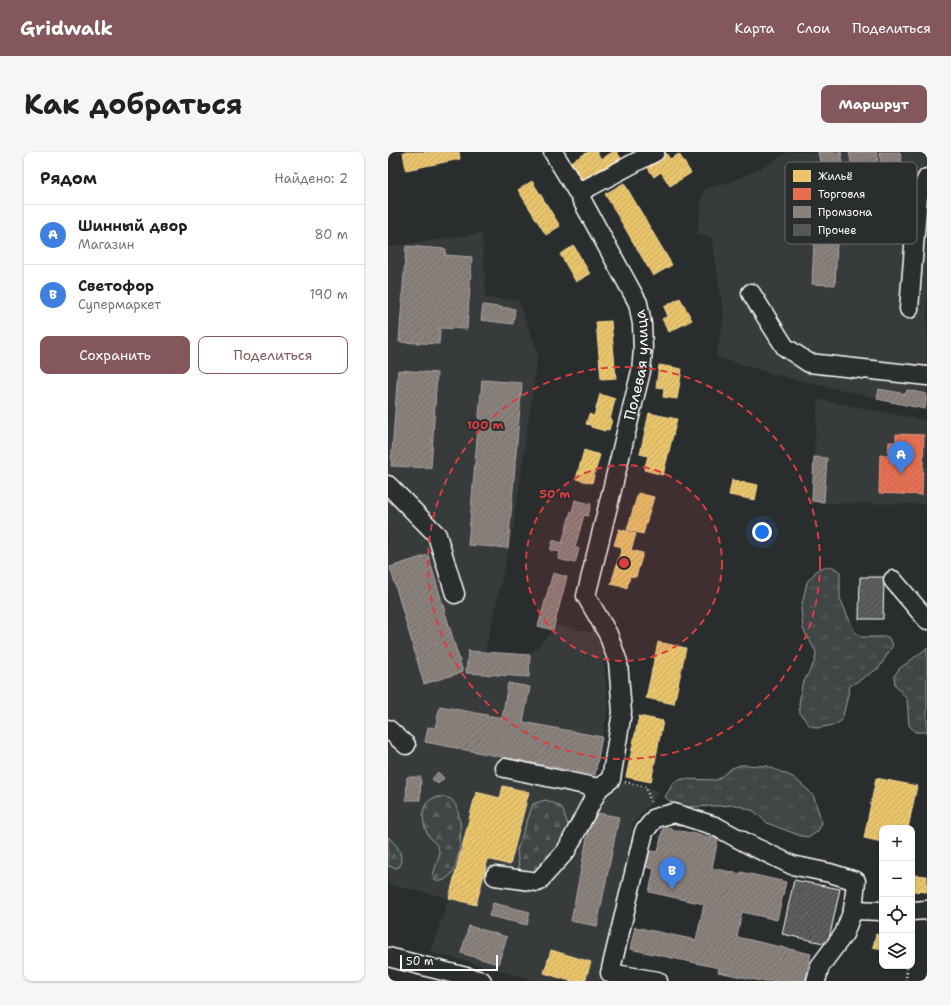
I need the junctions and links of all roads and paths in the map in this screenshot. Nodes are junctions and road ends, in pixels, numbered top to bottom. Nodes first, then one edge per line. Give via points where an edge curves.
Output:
1 (553, 152) edge
2 (655, 152) edge
3 (927, 178) edge
4 (578, 193) junction
5 (917, 209) edge
6 (914, 244) edge
7 (751, 293) dead end
8 (909, 309) dead end
9 (927, 376) edge
10 (388, 485) edge
11 (893, 580) dead end
12 (456, 594) dead end
13 (927, 620) edge
14 (388, 729) edge
15 (406, 745) dead end
16 (505, 768) dead end
17 (605, 784) junction
18 (655, 818) junction
19 (495, 876) dead end
20 (853, 910) junction
21 (927, 910) edge
22 (879, 911) edge
23 (915, 911) edge
24 (388, 957) edge
25 (907, 969) edge
26 (608, 977) edge
27 (482, 981) edge
28 (658, 981) edge
29 (816, 981) edge
30 (906, 981) edge

1 - 4 street, Полевая улица
2 - 4 street
3 - 5 street via 918,197
4 - 17 street, Полевая улица via 638,303 642,324 641,371 586,596 608,634 618,662 622,712
6 - 8 street
7 - 9 street via 785,347 809,363
10 - 12 street via 437,535
11 - 13 street
14 - 15 street
16 - 17 street
17 - 18 path via 646,787
17 - 19 street via 566,851 538,882
18 - 20 street via 674,813 715,826 792,865 856,881
18 - 26 street via 644,832
20 - 22 street
20 - 29 street via 844,934 820,966
21 - 23 street
24 - 27 street
25 - 30 path
26 - 28 street

